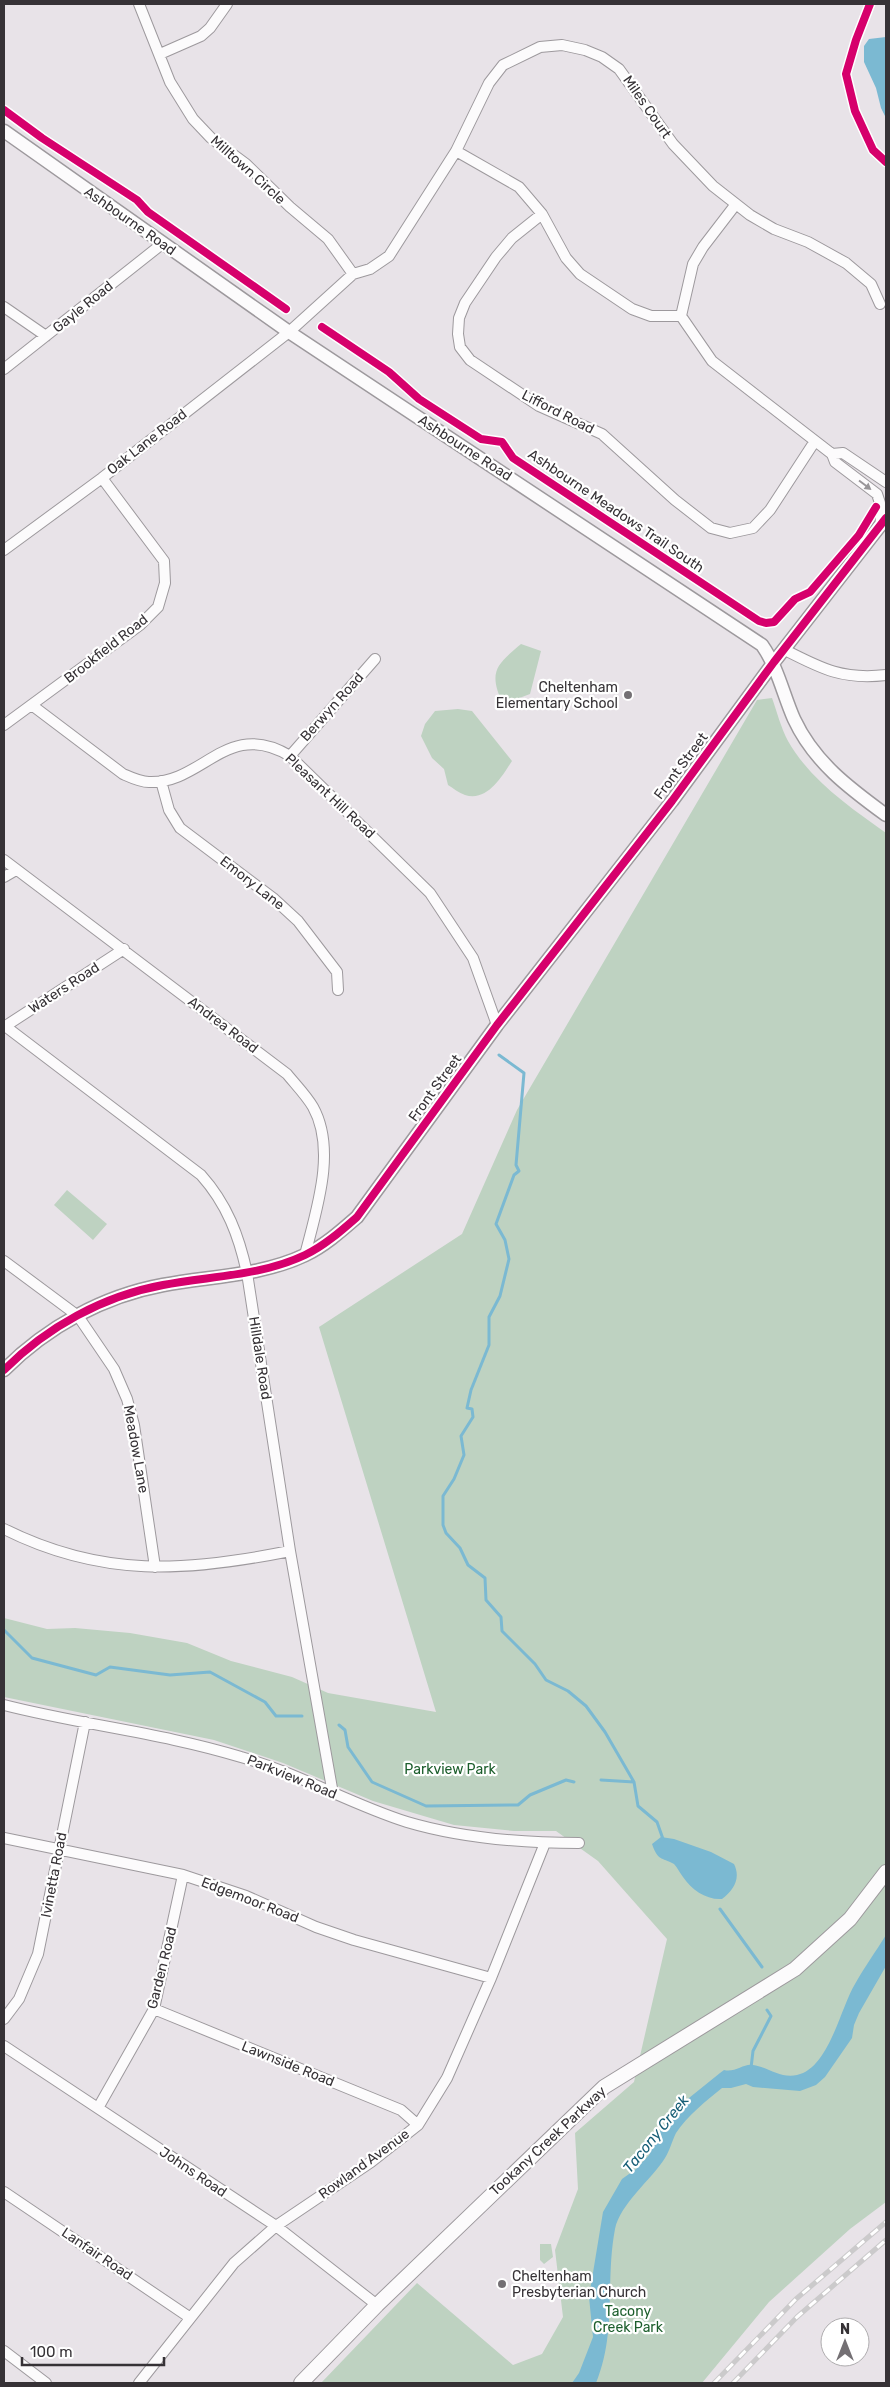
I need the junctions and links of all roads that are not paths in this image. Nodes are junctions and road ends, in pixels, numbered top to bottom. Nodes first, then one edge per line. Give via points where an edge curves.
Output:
1 (139, 4) edge
2 (227, 4) edge
3 (160, 54) junction
4 (4, 131) edge
5 (456, 151) junction
6 (736, 204) junction
7 (542, 214) junction
8 (162, 244) junction
9 (353, 274) junction
10 (880, 304) dead end
11 (4, 307) edge
12 (681, 316) junction
13 (290, 332) junction
14 (46, 336) junction
15 (4, 368) edge
16 (815, 441) junction
17 (832, 454) junction
18 (102, 478) junction
19 (886, 482) edge
20 (883, 521) edge
21 (4, 550) edge
22 (785, 650) junction
23 (374, 659) dead end
24 (774, 662) junction
25 (886, 675) edge
26 (33, 706) junction
27 (4, 725) edge
28 (290, 756) junction
29 (161, 781) junction
30 (886, 815) edge
31 (4, 860) edge
32 (16, 870) junction
33 (4, 877) edge
34 (124, 949) junction
35 (338, 990) dead end
36 (497, 1025) junction
37 (4, 1027) edge
38 (305, 1255) junction
39 (4, 1260) edge
40 (247, 1273) junction
41 (78, 1316) junction
42 (4, 1370) edge
43 (4, 1529) edge
44 (290, 1551) junction
45 (155, 1568) junction
46 (4, 1705) edge
47 (85, 1722) junction
48 (332, 1794) junction
49 (4, 1838) edge
50 (545, 1842) junction
51 (579, 1843) dead end
52 (58, 1850) junction
53 (886, 1872) edge
54 (183, 1875) junction
55 (491, 1978) junction
56 (154, 2009) junction
57 (4, 2019) edge
58 (4, 2046) edge
59 (98, 2108) junction
60 (418, 2125) junction
61 (4, 2192) edge
62 (276, 2226) junction
63 (377, 2305) junction
64 (189, 2317) junction
65 (4, 2351) edge
66 (46, 2383) edge
67 (139, 2383) edge
68 (301, 2383) edge

1 - 3 street, Milltown Circle
2 - 3 street via 201,36
3 - 9 street, Milltown Circle via 170,82 193,119 328,239
4 - 8 street, Ashbourne Road
5 - 6 street, Miles Court via 489,83 503,64 540,47 562,45 602,57 619,69 673,144 713,186
5 - 7 street via 520,187
5 - 9 street, Miles Court via 388,256 370,269
6 - 10 street, Miles Court via 774,229 808,242 846,263 871,284
6 - 12 street via 693,264
7 - 12 street via 566,258 580,274 632,309 651,316
7 - 16 street, Lifford Road via 506,244 465,303 459,318 458,334 460,347 470,360 539,406 602,434 711,528 730,533 753,528 770,510
8 - 13 street, Ashbourne Road
8 - 14 street, Gayle Road
9 - 13 street, Miles Court
11 - 14 street
12 - 16 street via 712,361
13 - 18 street, Oak Lane Road
13 - 24 street, Ashbourne Road via 746,633 762,645
14 - 15 street, Gayle Road
16 - 17 street
17 - 19 street via 843,453
17 -> 20 street via 834,462 877,494
18 - 21 street, Oak Lane Road
18 - 26 street, Brookfield Road via 164,561 166,570 162,595 150,617
20 - 22 street
22 - 24 street
22 - 25 street via 840,675
23 - 28 street, Berwyn Road
24 - 30 street, Ashbourne Road via 788,704 815,753 841,781
24 - 36 street, Front Street via 672,800
26 - 27 street, Brookfield Road
26 - 29 street, Pleasant Hill Road via 123,774 137,780
28 - 29 street, Pleasant Hill Road via 268,746 235,746 177,777
28 - 36 street, Pleasant Hill Road via 430,893 473,958
29 - 35 street, Emory Lane via 169,810 180,828 273,898 298,921 337,972
31 - 32 street, Andrea Road
32 - 33 street
32 - 34 street, Andrea Road
34 - 37 street, Waters Road
34 - 38 street, Andrea Road via 287,1074 313,1108 319,1124 324,1165
36 - 38 street, Front Street via 357,1217 330,1240
37 - 40 street, Hilldale Road via 202,1175 231,1218
38 - 40 street, Front Street
39 - 41 street, Meadow Lane
40 - 41 street, Front Street via 162,1285 105,1302
40 - 44 street, Hilldale Road
41 - 42 street, Front Street via 40,1339
41 - 45 street, Meadow Lane via 107,1356 127,1399 134,1425
43 - 45 street via 53,1549 96,1561
44 - 45 street via 190,1567
44 - 48 street, Hilldale Road
46 - 47 street, Parkview Road
47 - 48 street, Parkview Road via 192,1742 286,1772
47 - 52 street, Ivinetta Road
48 - 50 street, Parkview Road via 406,1822 436,1829
49 - 52 street, Edgemoor Road
50 - 51 street, Parkview Road
50 - 55 street, Rowland Avenue
52 - 54 street, Edgemoor Road
52 - 57 street, Ivinetta Road via 38,1954 19,1999
53 - 63 main road, Tookany Creek Parkway via 850,1918 795,1969 604,2087
54 - 55 street, Edgemoor Road via 246,1896 354,1940
54 - 56 street, Garden Road
55 - 60 street, Rowland Avenue via 447,2078
56 - 59 street, Garden Road
56 - 60 street, Lawnside Road via 401,2110
58 - 59 street, Johns Road
59 - 62 street, Johns Road
60 - 62 street, Rowland Avenue via 371,2162
61 - 64 street, Lanfair Road
62 - 63 street, Johns Road
62 - 64 street, Rowland Avenue via 234,2263
63 - 68 main road, Tookany Creek Parkway
64 - 67 street, Rowland Avenue
65 - 66 street

